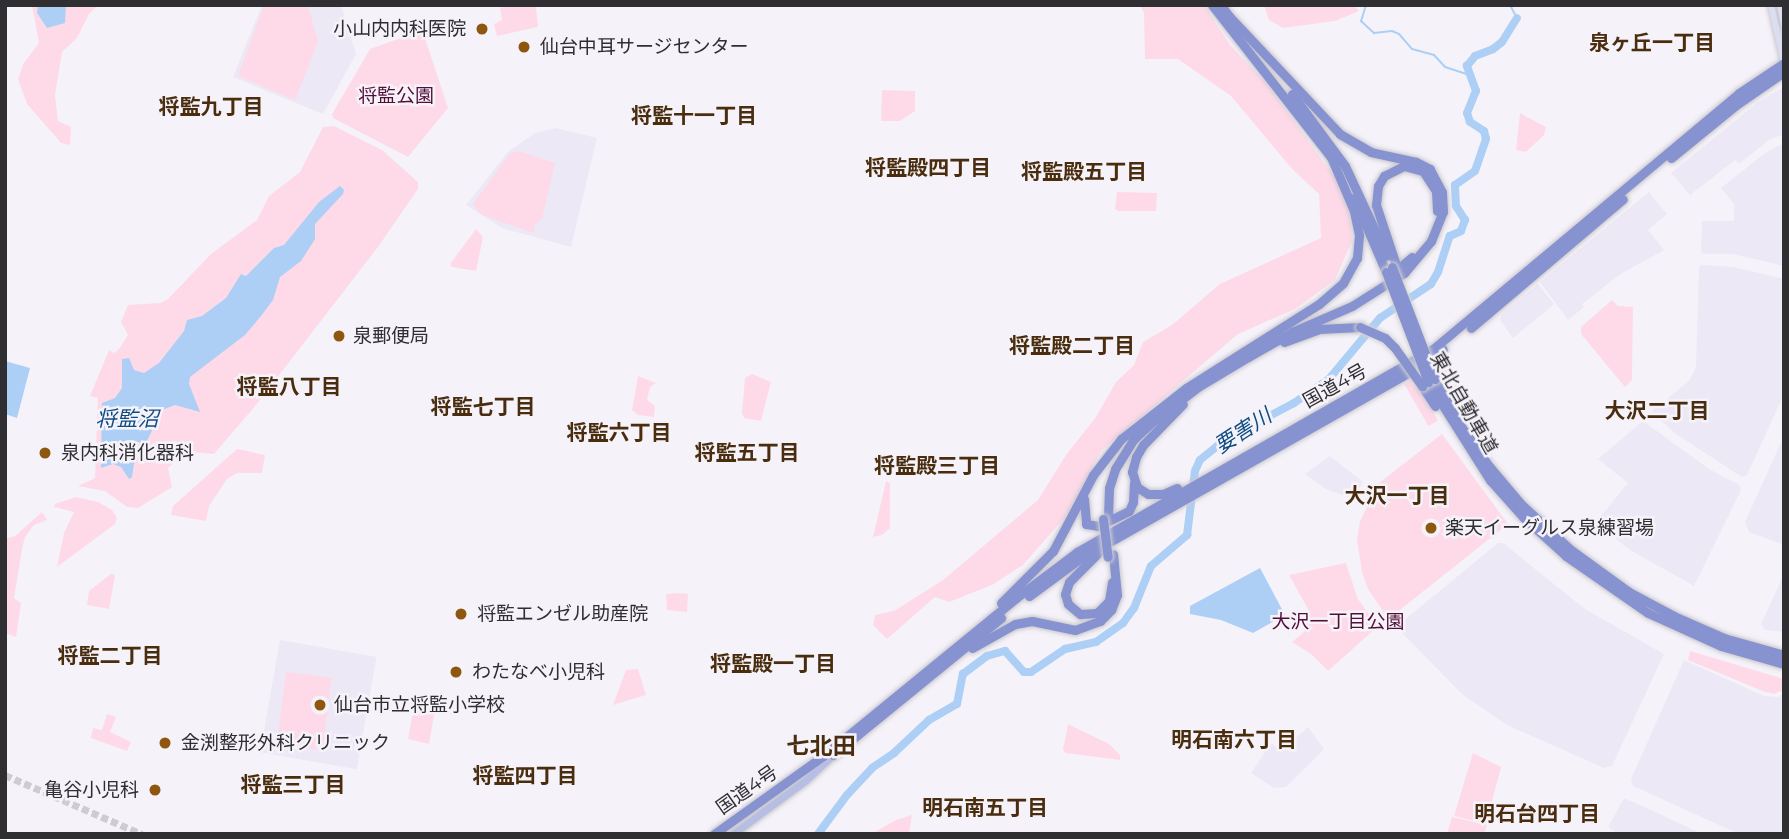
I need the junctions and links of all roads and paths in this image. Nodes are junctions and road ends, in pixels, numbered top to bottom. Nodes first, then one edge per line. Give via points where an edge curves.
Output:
1 (1212, 5) edge
2 (1771, 5) edge
3 (1780, 5) edge
4 (1224, 10) edge
5 (1784, 25) edge
6 (1784, 63) edge
7 (1784, 72) edge
8 (1331, 156) junction
9 (1391, 268) junction
10 (1283, 327) junction
11 (1269, 347) junction
12 (1428, 382) junction
13 (1198, 387) junction
14 (1145, 419) junction
15 (1133, 481) junction
16 (1201, 483) junction
17 (1189, 489) junction
18 (1084, 492) junction
19 (1150, 517) junction
20 (1105, 518) junction
21 (1110, 555) junction
22 (946, 654) junction
23 (1784, 655) edge
24 (1784, 664) edge
25 (932, 675) junction
26 (833, 755) junction
27 (714, 834) edge
28 (724, 834) edge
29 (733, 834) edge

1 - 8 highway, 東北自動車道
2 - 6 main road
3 - 5 main road
4 - 9 highway, 東北自動車道 via 1341,159 1367,207
4 - 11 highway via 1340,134 1371,152 1424,165 1439,183 1444,201 1437,231 1404,273 1377,292
6 - 16 highway, 国道4号 via 1730,100 1441,343
7 - 16 highway, 国道4号 via 1736,105 1430,359 1256,458
8 - 9 highway, 東北自動車道
8 - 10 highway via 1357,224 1357,258 1333,293
9 - 10 highway via 1376,196 1378,186 1388,172 1415,167 1428,176 1438,204 1435,222 1419,250 1383,282 1353,299
9 - 12 highway, 東北自動車道, bridge
9 - 12 highway, 東北自動車道, bridge
10 - 14 highway via 1224,362
11 - 12 highway, bridge via 1319,329 1360,327 1378,334
11 - 13 highway
12 - 23 highway, 東北自動車道 via 1488,465 1571,550 1629,592 1674,616 1724,638
12 - 24 highway, 東北自動車道 via 1490,480 1546,539 1626,600 1697,636
13 - 15 highway via 1136,457
13 - 20 highway via 1150,424 1120,458
14 - 18 highway via 1106,456
14 - 20 highway via 1122,443 1110,467
15 - 17 highway via 1142,492 1156,496
15 - 18 highway via 1129,511 1094,527 1084,520
16 - 17 highway
17 - 19 highway, 国道4号
17 - 22 highway, 国道4号 via 1077,552
18 - 22 highway via 1053,551
19 - 21 highway via 1075,574 1065,594 1075,611 1091,615 1105,607 1112,587
19 - 25 highway, 国道4号 via 1045,583
20 - 21 highway
21 - 25 highway via 1117,596 1100,621 1075,630 1032,621 1015,624
22 - 27 highway, 国道4号 via 798,776
25 - 26 highway, 国道4号
26 - 28 highway, 国道4号
26 - 29 main road

